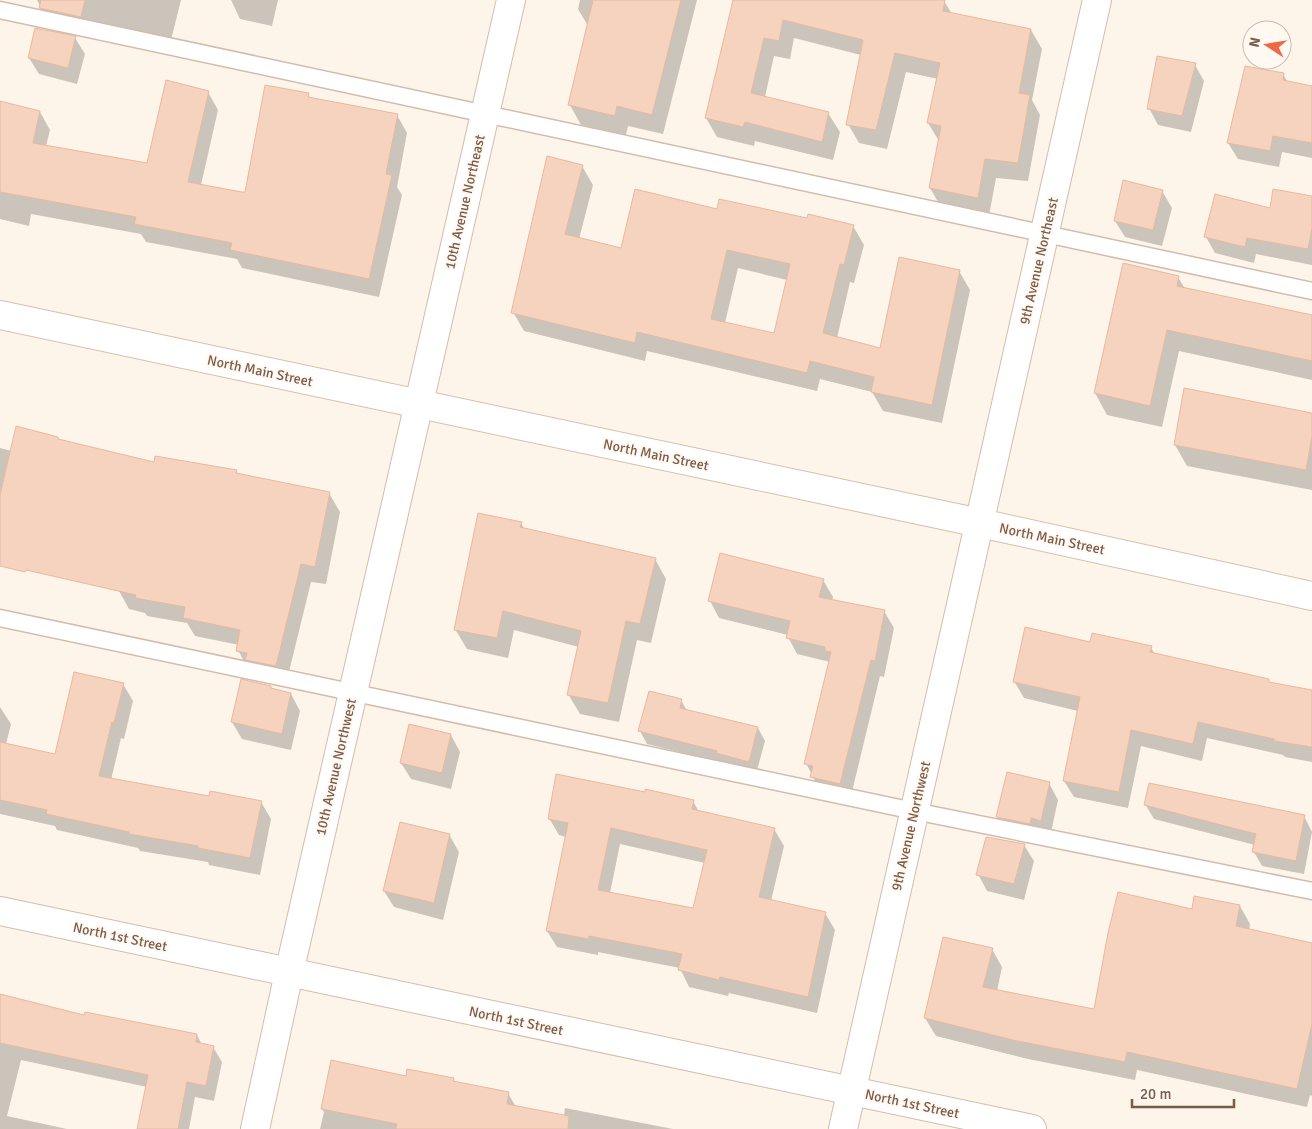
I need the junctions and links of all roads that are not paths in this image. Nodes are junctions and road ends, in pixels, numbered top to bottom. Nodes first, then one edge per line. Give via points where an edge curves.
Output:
1 (510, 0) edge
2 (1097, 0) edge
3 (0, 10) edge
4 (485, 115) junction
5 (1045, 233) junction
6 (1312, 291) edge
7 (0, 315) edge
8 (420, 405) junction
9 (980, 523) junction
10 (1312, 596) edge
11 (0, 618) edge
12 (352, 694) junction
13 (914, 811) junction
14 (1312, 890) edge
15 (0, 911) edge
16 (289, 973) junction
17 (851, 1092) junction
18 (255, 1129) edge
19 (843, 1129) edge
20 (1032, 1129) edge

1 - 4 street, 10th Avenue Northeast
2 - 5 street, 9th Avenue Northeast
3 - 4 lane
4 - 5 lane
4 - 8 street, 10th Avenue Northeast
5 - 6 lane
5 - 9 street, 9th Avenue Northeast
7 - 8 street, North Main Street
8 - 9 street, North Main Street
8 - 12 street, 10th Avenue Northwest
9 - 10 street, North Main Street
9 - 13 street, 9th Avenue Northwest
11 - 12 lane
12 - 13 lane
12 - 16 street, 10th Avenue Northwest
13 - 14 lane
13 - 17 street, 9th Avenue Northwest
15 - 16 street, North 1st Street
16 - 17 street, North 1st Street
16 - 18 street, 10th Avenue Northwest
17 - 19 street, 9th Avenue Northwest
17 - 20 street, North 1st Street

